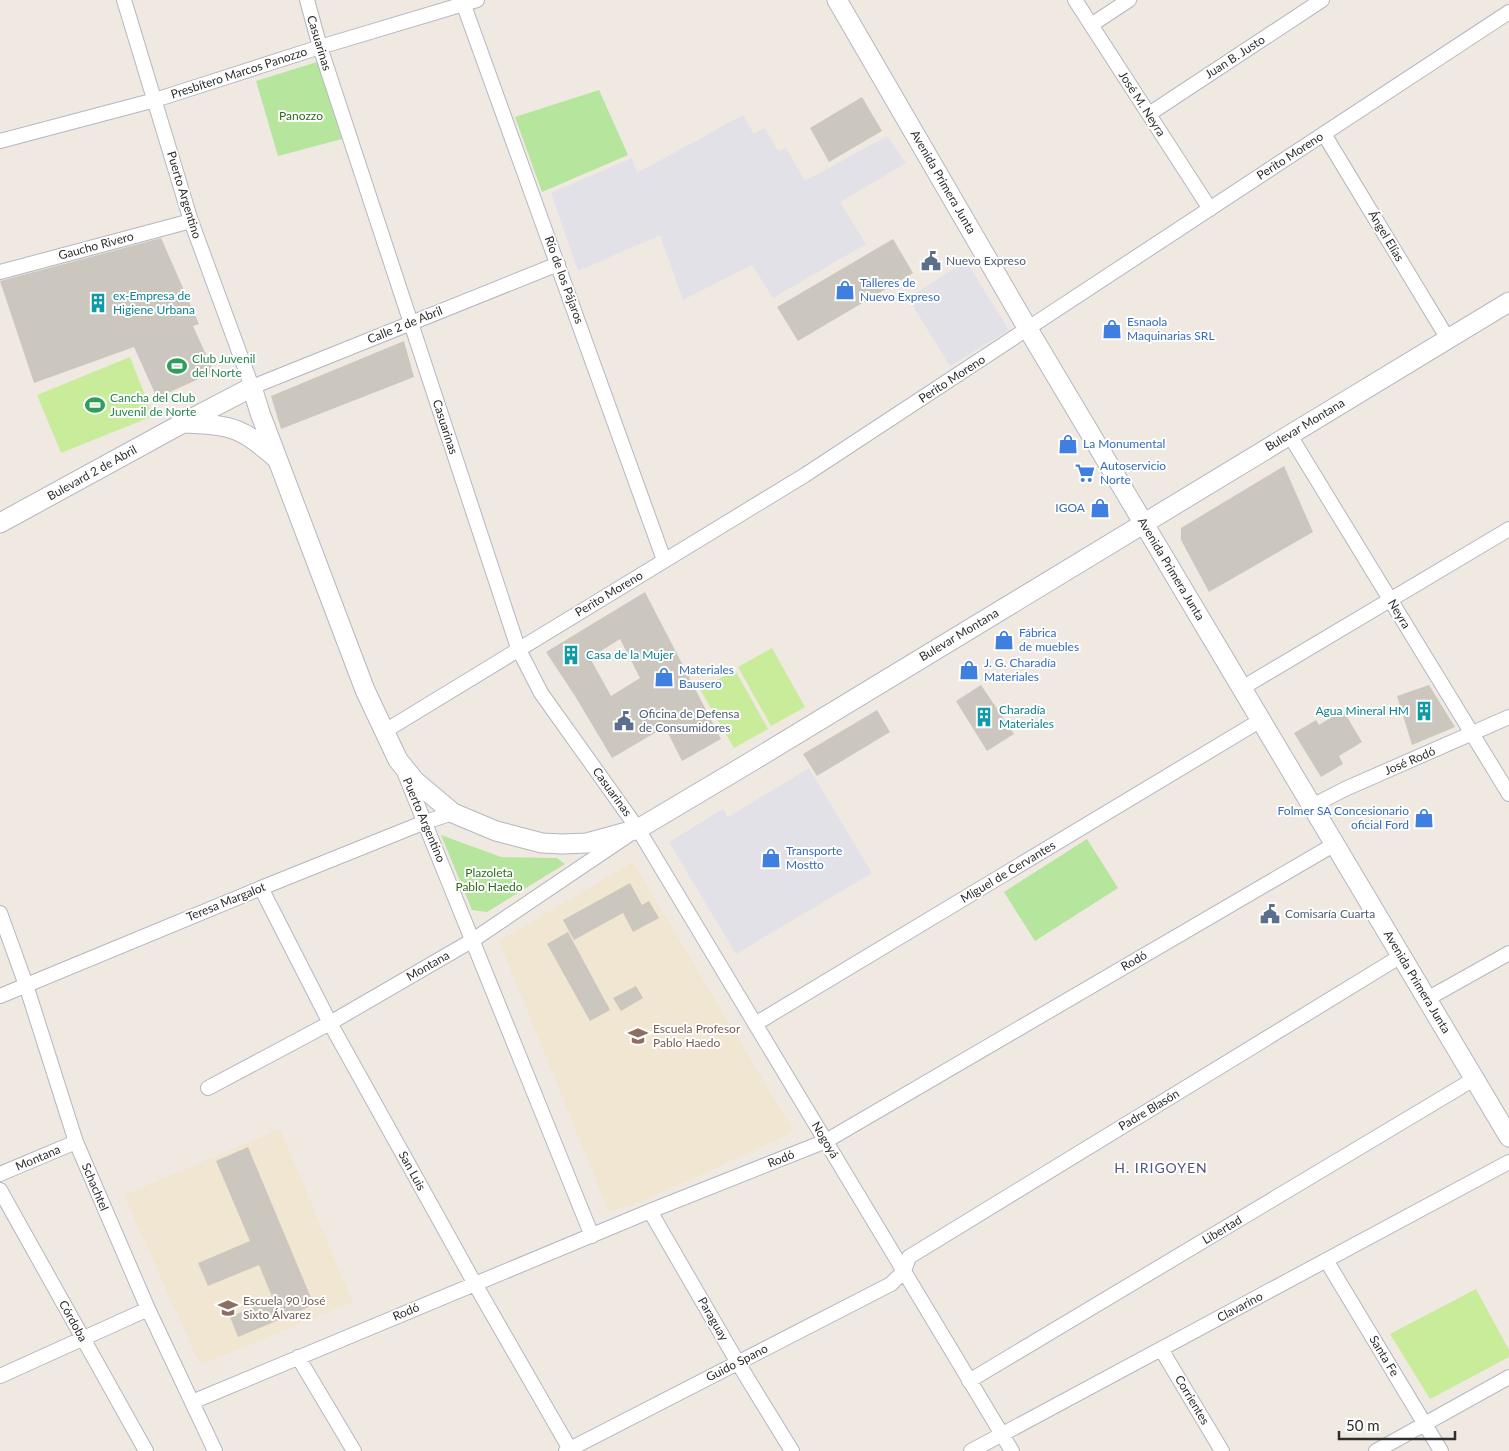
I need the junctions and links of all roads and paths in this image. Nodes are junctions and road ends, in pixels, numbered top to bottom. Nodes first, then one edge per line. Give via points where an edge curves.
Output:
1 (124, 0) edge
2 (307, 0) edge
3 (477, 0) edge
4 (837, 0) edge
5 (1075, 0) edge
6 (1128, 0) edge
7 (1322, 0) edge
8 (1506, 0) edge
9 (463, 2) edge
10 (1509, 3) edge
11 (1509, 12) edge
12 (1091, 25) junction
13 (320, 47) junction
14 (155, 100) junction
15 (1148, 114) junction
16 (1324, 134) junction
17 (0, 140) edge
18 (1210, 209) junction
19 (191, 221) junction
20 (558, 264) junction
21 (0, 272) edge
22 (1509, 302) edge
23 (411, 322) junction
24 (1028, 329) junction
25 (1448, 339) junction
26 (252, 387) junction
27 (217, 405) junction
28 (260, 413) junction
29 (183, 423) junction
30 (231, 429) junction
31 (1290, 434) junction
32 (278, 460) junction
33 (1143, 522) junction
34 (0, 523) edge
35 (1509, 529) edge
36 (664, 560) junction
37 (1390, 599) junction
38 (518, 648) junction
39 (1242, 688) junction
40 (1509, 717) edge
41 (1261, 720) junction
42 (385, 731) junction
43 (1472, 734) junction
44 (398, 760) junction
45 (1509, 794) edge
46 (1312, 806) junction
47 (453, 813) junction
48 (425, 822) junction
49 (638, 828) junction
50 (1335, 844) junction
51 (261, 888) junction
52 (0, 913) edge
53 (473, 940) junction
54 (1509, 953) edge
55 (1401, 956) junction
56 (26, 985) junction
57 (0, 996) edge
58 (1427, 999) junction
59 (330, 1023) junction
60 (756, 1024) junction
61 (1474, 1079) junction
62 (208, 1088) dead end
63 (1509, 1137) edge
64 (826, 1141) junction
65 (76, 1142) junction
66 (1509, 1162) edge
67 (0, 1174) edge
68 (0, 1190) edge
69 (650, 1211) junction
70 (592, 1236) junction
71 (1326, 1260) junction
72 (904, 1271) junction
73 (475, 1284) junction
74 (148, 1309) junction
75 (82, 1339) junction
76 (1161, 1349) junction
77 (298, 1357) junction
78 (738, 1363) junction
79 (0, 1376) edge
80 (1509, 1377) edge
81 (969, 1381) junction
82 (192, 1402) junction
83 (1425, 1424) junction
84 (1002, 1434) junction
85 (569, 1450) edge
86 (146, 1451) edge
87 (215, 1451) edge
88 (354, 1451) edge
89 (792, 1451) edge
90 (971, 1451) edge
91 (1012, 1451) edge
92 (1222, 1451) edge
93 (1376, 1451) edge
94 (1441, 1451) edge

1 - 14 street, Puerto Argentino
2 - 13 street, Casuarinas
3 - 9 street, Presbítero Marcos Panozzo
4 - 24 main road, Avenida Primera Junta
5 - 12 street, José M. Neyra
6 - 12 street
7 - 15 street, Juan B. Justo
8 - 10 street
9 - 13 street, Presbítero Marcos Panozzo
9 - 20 street, Río de los Pájaros
11 - 16 street, Perito Moreno
12 - 15 street, José M. Neyra
13 - 14 street, Presbítero Marcos Panozzo
13 - 23 street, Casuarinas
14 - 17 street, Presbítero Marcos Panozzo
14 - 19 street, Puerto Argentino
15 - 18 street, José M. Neyra
16 - 18 street, Perito Moreno
16 - 25 street, Ángel Elías
18 - 24 street, Perito Moreno
19 - 21 street, Gaucho Rivero
19 - 26 street, Puerto Argentino
20 - 23 street, Calle 2 de Abril
20 - 36 street, Río de los Pájaros
22 - 25 main road, Bulevar Montana
23 - 26 street, Calle 2 de Abril
23 - 38 street, Casuarinas
24 - 33 main road, Avenida Primera Junta
24 - 36 street, Perito Moreno via 805,474
25 - 31 main road, Bulevar Montana
26 - 27 main road, Bulevard 2 de Abril
26 - 28 main road, Puerto Argentino
27 - 29 main road, Bulevard 2 de Abril
27 - 30 main road via 219,421
28 - 30 main road via 250,427
28 - 32 main road, Puerto Argentino
29 - 30 main road
29 - 34 main road, Bulevard 2 de Abril
30 - 32 main road via 258,443
31 - 33 main road, Bulevar Montana
31 - 37 street, Neyra
32 - 42 main road, Puerto Argentino via 365,690
33 - 39 main road, Avenida Primera Junta
33 - 49 main road, Bulevar Montana
35 - 37 street
36 - 38 street, Perito Moreno
37 - 39 street
37 - 43 street, Neyra
38 - 42 street, Perito Moreno
38 - 49 street, Casuarinas via 541,693
39 - 41 main road, Avenida Primera Junta
40 - 43 street, José Rodó
41 - 46 main road, Avenida Primera Junta
41 - 60 street, Miguel de Cervantes
42 - 44 main road, Puerto Argentino
43 - 45 street, Neyra
43 - 46 street, José Rodó
44 - 47 main road, Bulevar Montana via 415,781
44 - 48 street, Puerto Argentino
46 - 50 main road, Avenida Primera Junta
47 - 48 street, Teresa Margalot
47 - 49 main road, Bulevar Montana via 496,831 562,844 587,843
48 - 51 street, Teresa Margalot
48 - 53 street, Puerto Argentino
49 - 53 street, Montana
49 - 60 street, Nogoyá
50 - 55 main road, Avenida Primera Junta
50 - 64 street, Rodó
51 - 56 street, Teresa Margalot
51 - 59 street, San Luis
52 - 56 street, Schachtel
53 - 59 street, Montana
53 - 70 street, Puerto Argentino
54 - 58 street
55 - 58 main road, Avenida Primera Junta
55 - 72 street, Padre Blasón via 908,1257
56 - 57 street, Teresa Margalot
56 - 65 street, Schachtel
58 - 61 main road, Avenida Primera Junta
59 - 62 street, Montana
59 - 73 street, San Luis
60 - 64 street, Nogoyá
61 - 63 main road, Avenida Primera Junta
61 - 81 street, Libertad
64 - 69 street, Rodó
64 - 72 street, Nogoyá
65 - 67 street, Montana
65 - 74 street, Schachtel
66 - 71 street, Clavarino
68 - 75 street, Córdoba
69 - 70 street, Rodó
69 - 78 street, Paraguay
70 - 73 street, Rodó
71 - 76 street, Clavarino
71 - 83 street, Santa Fe
72 - 78 street, Guido Spano via 891,1284
72 - 81 street, Nogoyá
73 - 77 street, Rodó
73 - 85 street, San Luis
74 - 75 street
74 - 82 street, Schachtel
75 - 79 street
75 - 86 street, Córdoba
76 - 84 street, Clavarino
76 - 92 street, Corrientes
77 - 82 street, Rodó
77 - 88 street
78 - 85 street, Guido Spano
78 - 89 street, Paraguay
80 - 83 street
81 - 84 street, Nogoyá
82 - 87 street, Schachtel
83 - 93 street
83 - 94 street, Santa Fe
84 - 90 street, Clavarino
84 - 91 street, Nogoyá

